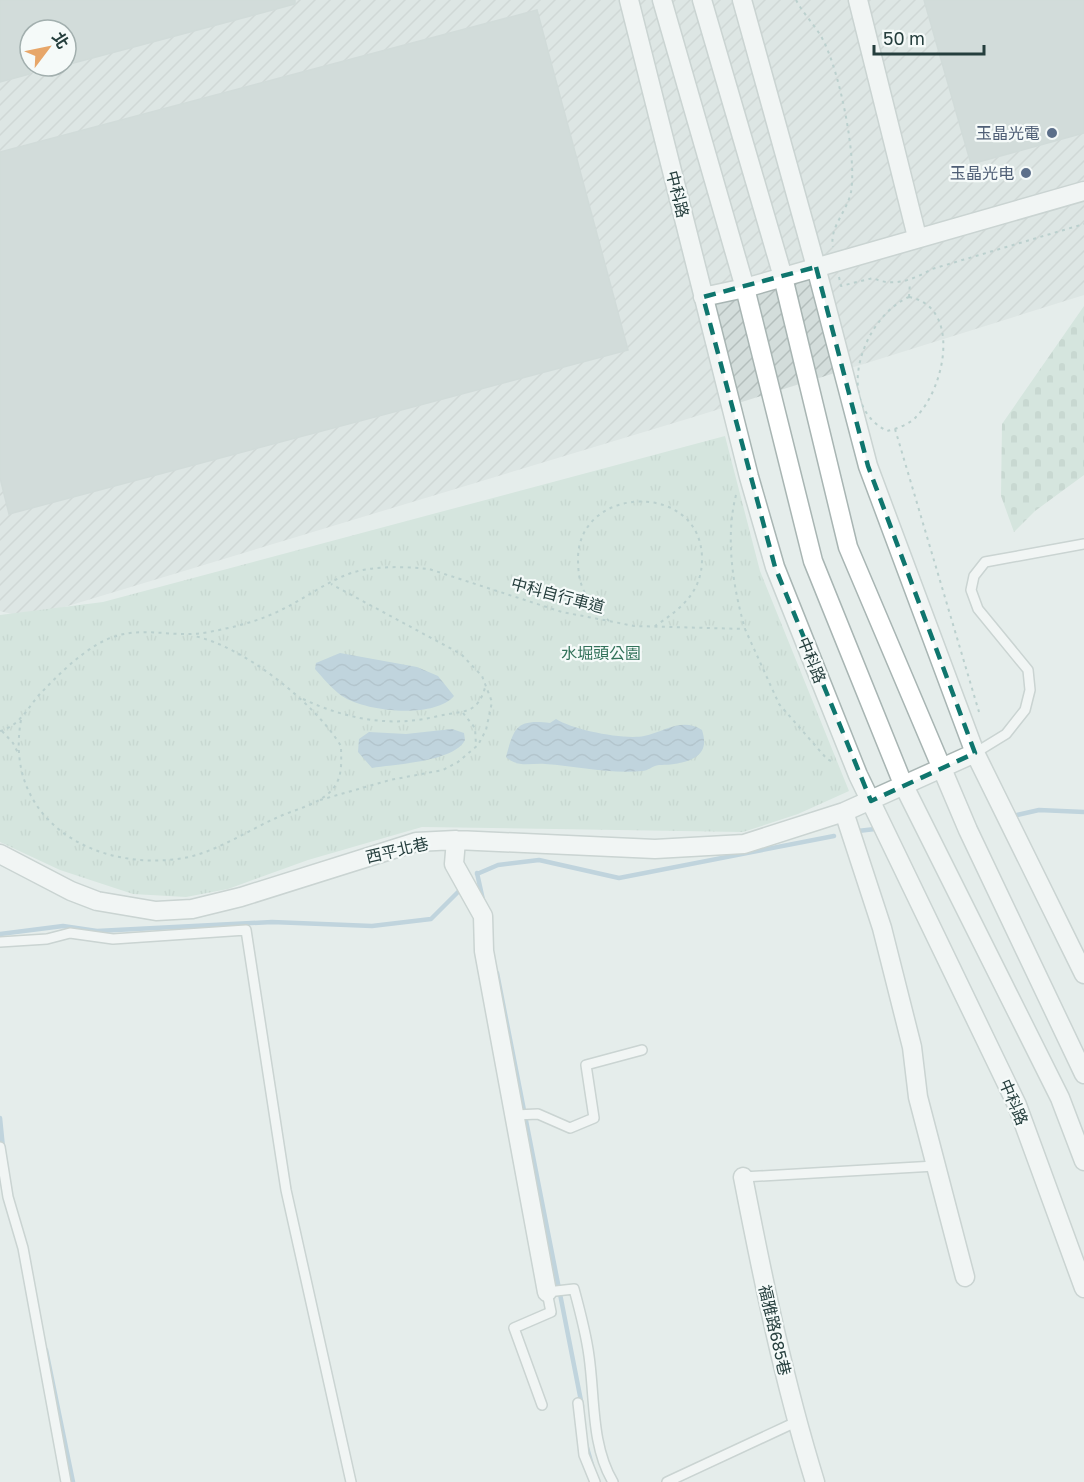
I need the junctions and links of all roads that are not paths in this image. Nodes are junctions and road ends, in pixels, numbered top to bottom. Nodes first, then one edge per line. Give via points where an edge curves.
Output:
1 (629, 0) edge
2 (657, 0) edge
3 (662, 0) edge
4 (702, 0) edge
5 (742, 0) edge
6 (858, 0) edge
7 (677, 54) junction
8 (1084, 191) edge
9 (916, 237) junction
10 (816, 267) junction
11 (783, 277) junction
12 (745, 288) junction
13 (703, 297) junction
14 (1084, 544) edge
15 (975, 753) junction
16 (942, 768) junction
17 (903, 784) junction
18 (871, 801) junction
19 (844, 812) junction
20 (456, 840) junction
21 (0, 854) edge
22 (0, 942) edge
23 (1084, 974) edge
24 (642, 1050) dead end
25 (1084, 1074) edge
26 (515, 1115) junction
27 (0, 1147) edge
28 (1084, 1161) edge
29 (935, 1166) junction
30 (743, 1177) joint
31 (965, 1277) dead end
32 (1084, 1288) edge
33 (547, 1292) junction
34 (578, 1403) dead end
35 (542, 1405) dead end
36 (796, 1422) junction
37 (66, 1482) edge
38 (351, 1482) edge
39 (595, 1482) edge
40 (613, 1482) edge
41 (666, 1482) edge
42 (815, 1482) edge

1 - 13 street, 中科路
2 - 7 street
3 - 7 street
4 - 11 street
5 - 10 street
6 - 9 street
7 - 12 street
8 - 9 street
9 - 10 street
10 - 11 street
10 - 15 street via 868,466
11 - 12 street
11 - 16 street via 848,547
12 - 13 street
12 - 17 street via 813,561
13 - 18 street, 中科路 via 775,567
14 - 15 lane via 985,562 974,576 971,590 978,609 1028,670 1030,690 1025,710 1006,734
15 - 16 street, 西平北巷
15 - 23 street
16 - 17 street, 西平北巷
16 - 25 street
17 - 18 street, 西平北巷
17 - 28 street via 1060,1098
18 - 19 street, 西平北巷
18 - 32 street, 中科路 via 1017,1105
19 - 20 street, 西平北巷 via 744,844 655,849
19 - 29 street via 882,928 912,1047 918,1097
20 - 21 street, 西平北巷 via 416,842 192,909 156,910 97,901
20 - 26 street via 454,864 483,916 484,951
22 - 38 lane via 47,939 70,933 114,939 246,930 286,1190
24 - 26 lane via 586,1065 594,1118 570,1128 538,1114
26 - 33 street
27 - 37 lane via 8,1197 23,1248
29 - 30 lane
29 - 31 street
30 - 36 street, 福雅路685巷 via 771,1321
33 - 35 lane via 551,1312 514,1328
33 - 40 lane via 574,1289 584,1323 599,1450
34 - 39 lane via 584,1455
36 - 41 lane
36 - 42 street, 福雅路685巷

